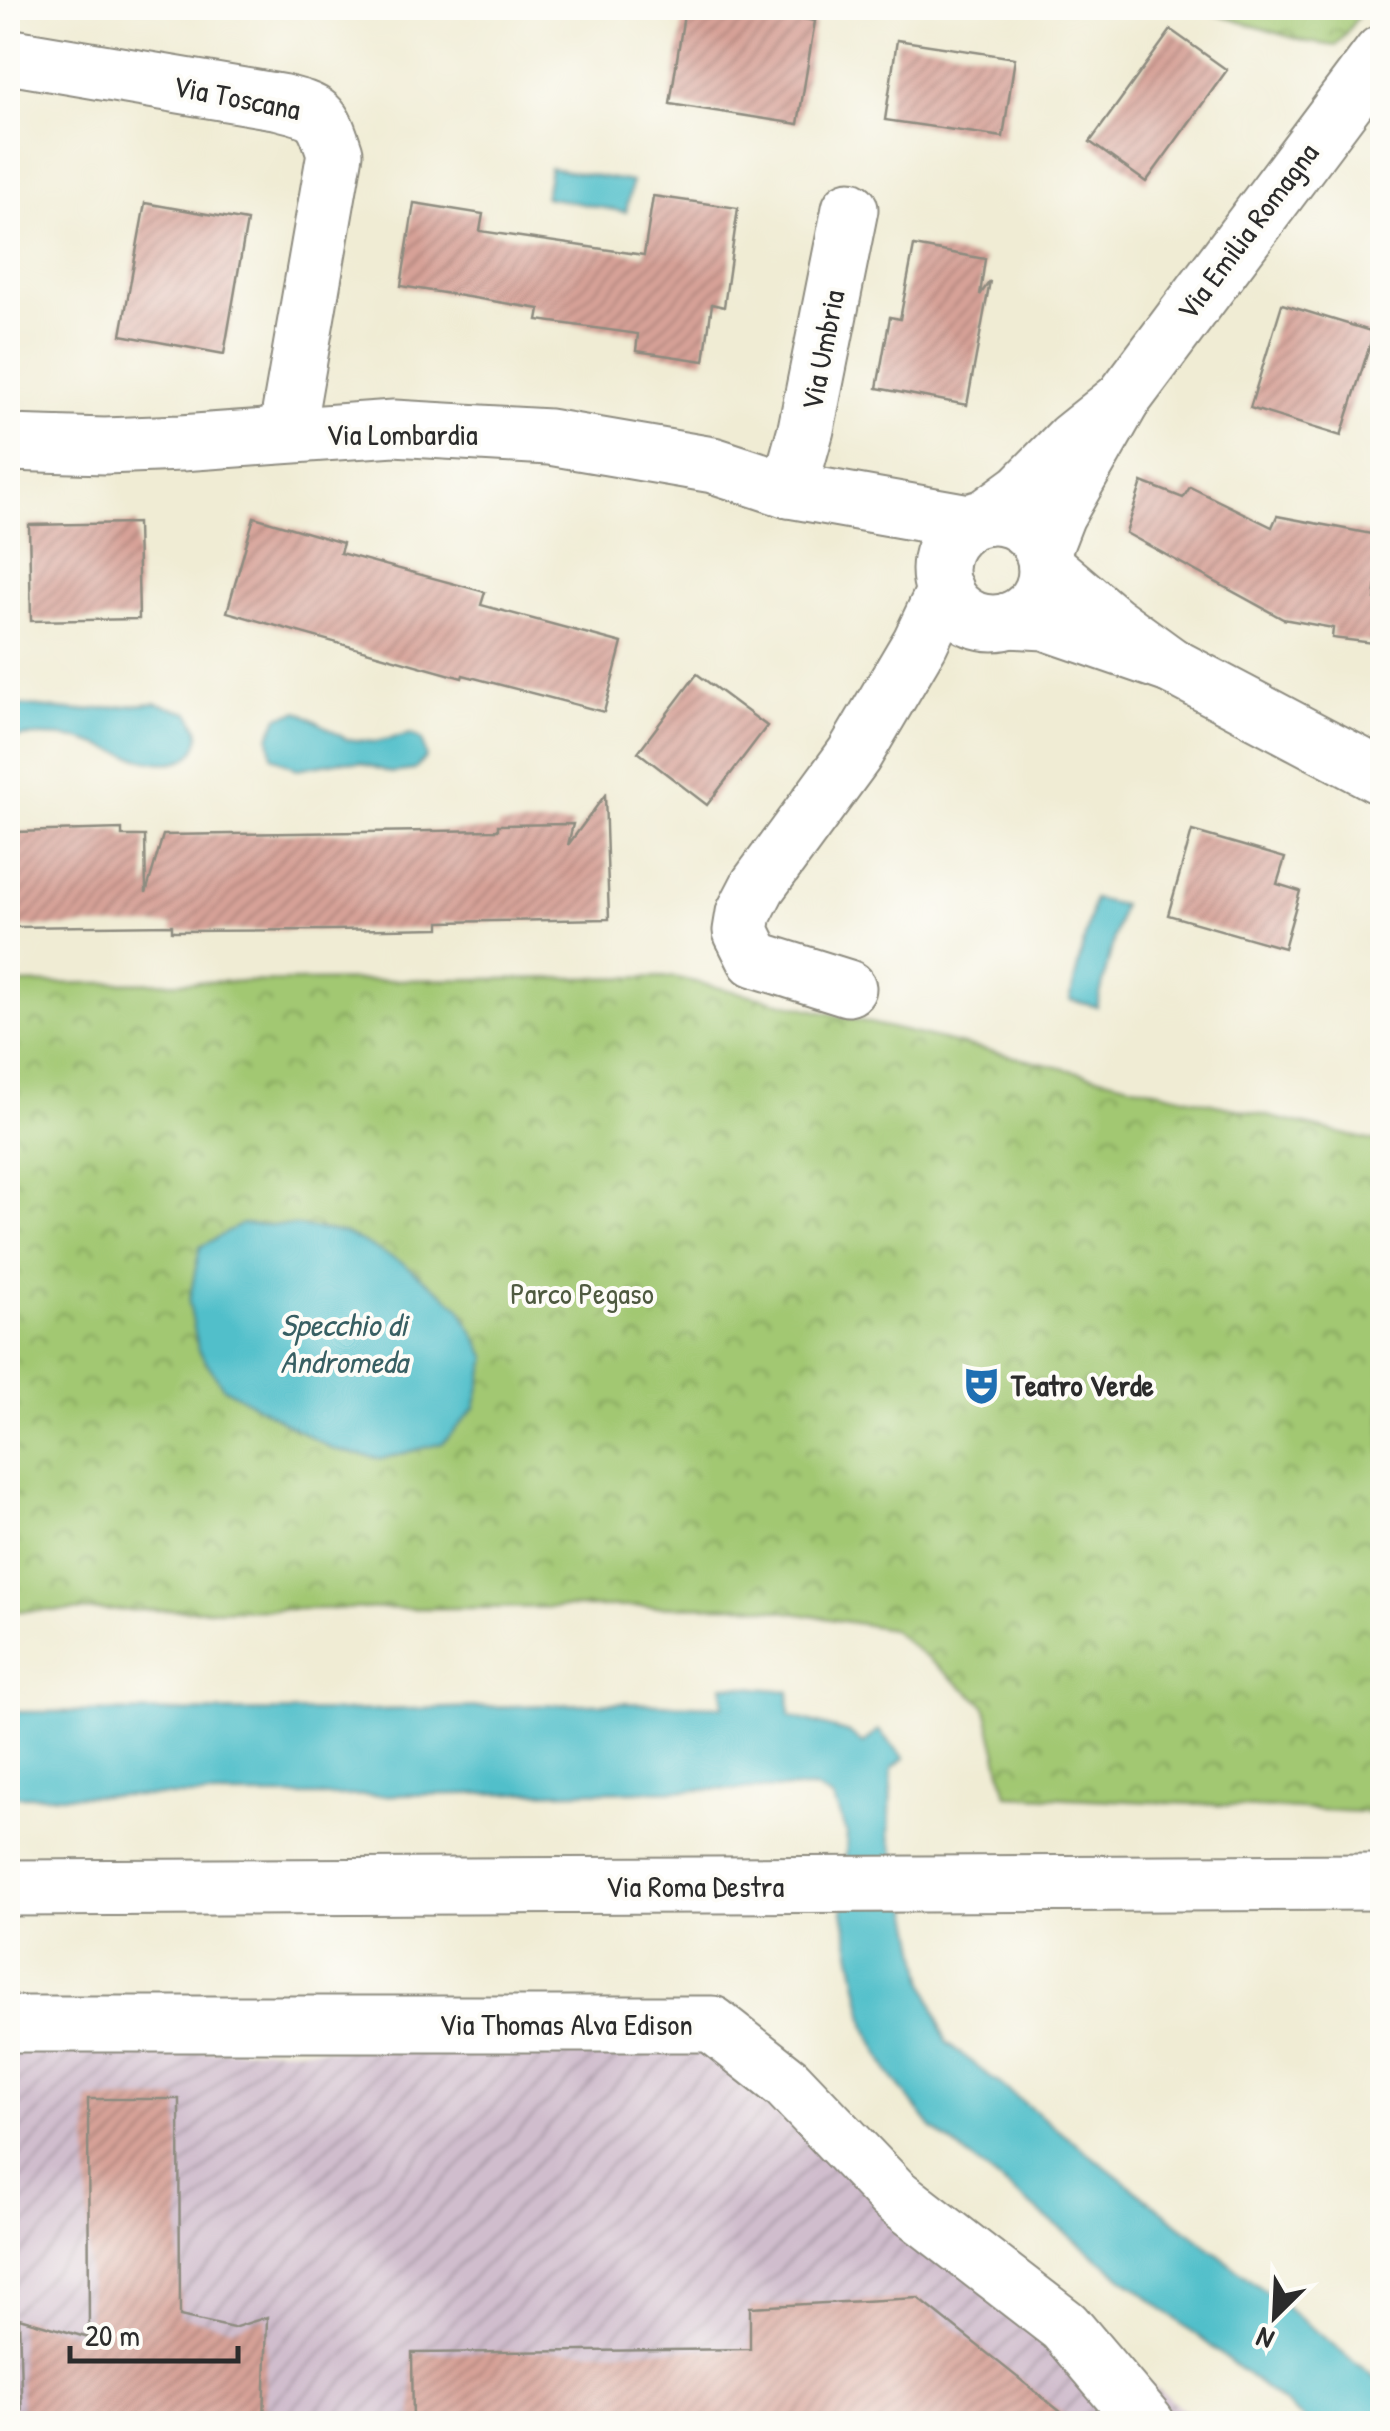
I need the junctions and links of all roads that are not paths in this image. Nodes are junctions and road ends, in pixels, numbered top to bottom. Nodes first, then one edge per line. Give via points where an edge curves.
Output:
1 (1379, 50) edge
2 (8, 56) edge
3 (850, 209) dead end
4 (1123, 399) junction
5 (286, 435) junction
6 (8, 442) edge
7 (790, 490) junction
8 (978, 519) junction
9 (1045, 559) junction
10 (970, 602) junction
11 (1170, 665) junction
12 (1382, 777) edge
13 (848, 988) dead end
14 (1382, 1882) edge
15 (8, 1888) edge
16 (8, 2024) edge
17 (1147, 2424) edge

1 - 4 street, Via Emilia Romagna
2 - 5 street, Via Toscana via 280,102 312,110 326,124 336,153
3 - 7 street, Via Umbria
4 - 8 street, Via Emilia Romagna via 1023,490
4 - 9 street, Via Emilia Romagna via 1057,515
5 - 6 street, Via Lombardia via 105,446
5 - 7 street, Via Lombardia via 394,428 549,437 713,466
7 - 8 street, Via Lombardia
7 - 10 street, Via Lombardia via 908,552
8 - 9 street, Via Lombardia via 1021,524
8 - 10 street via 945,548
9 - 10 street via 1044,584 1025,612
9 - 11 street, Via Lombardia via 1111,622
10 - 11 street, Via Lombardia
10 - 13 street via 920,643 854,755 744,912 741,930 755,959
11 - 12 street, Via Lombardia
14 - 15 street, Via Roma Destra
16 - 17 street, Via Thomas Alva Edison via 712,2024 787,2083 893,2194 1064,2326

